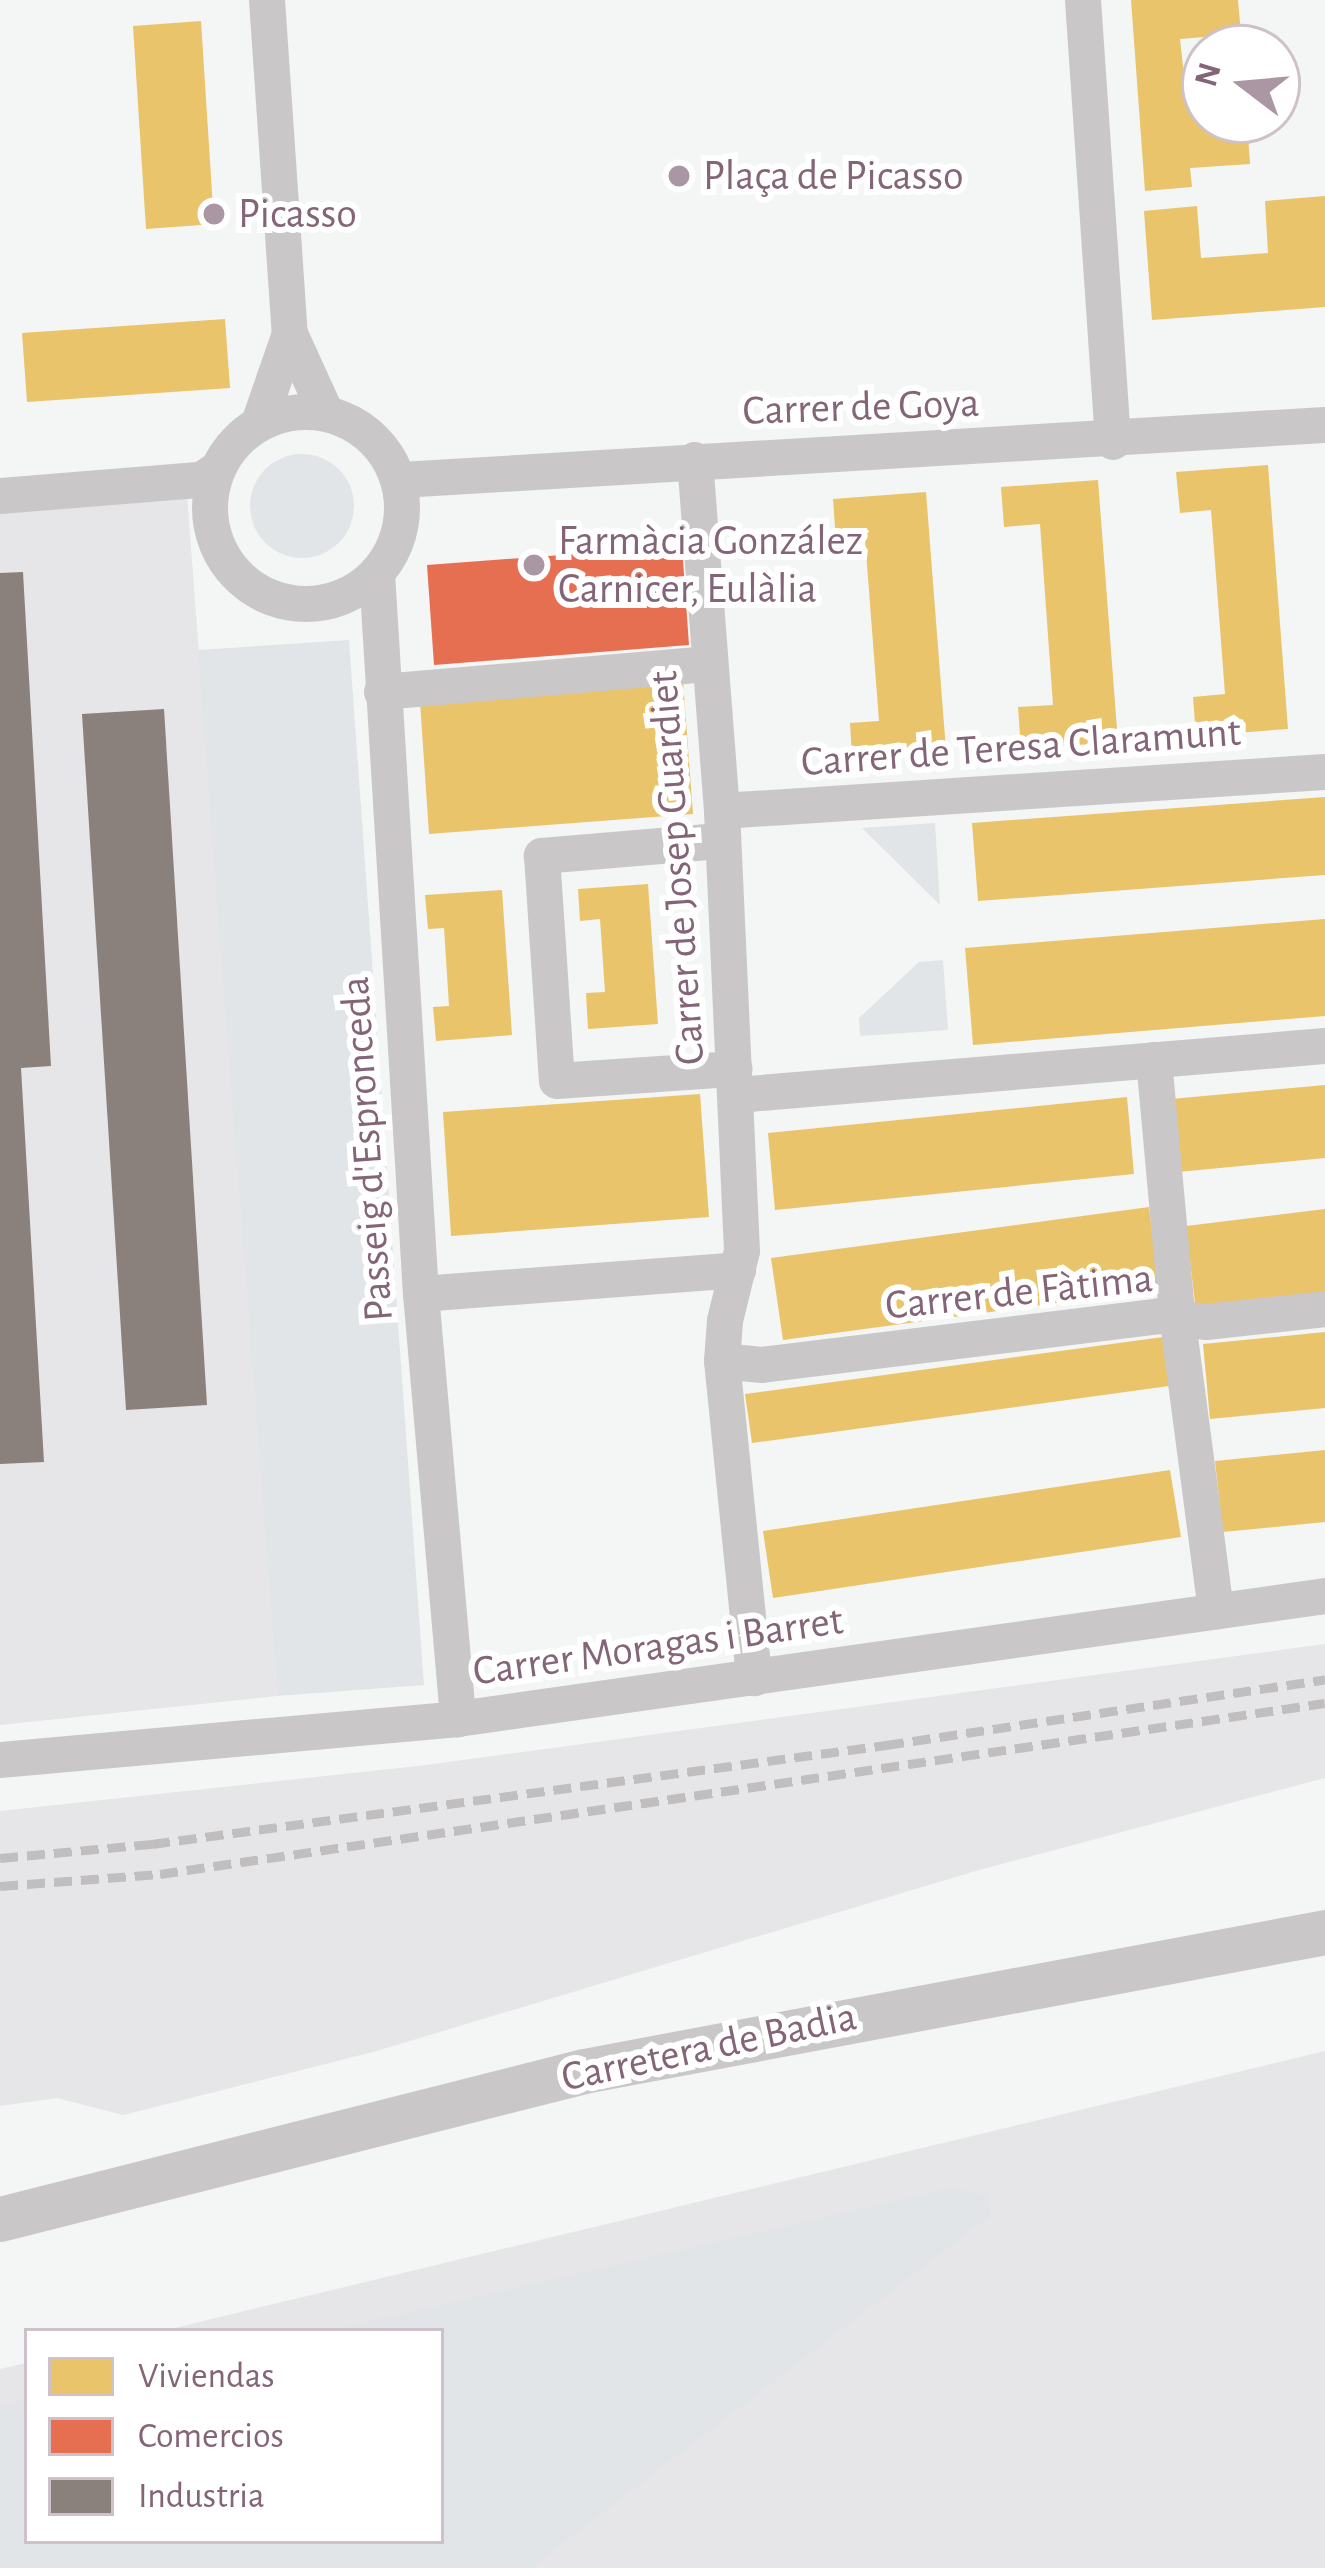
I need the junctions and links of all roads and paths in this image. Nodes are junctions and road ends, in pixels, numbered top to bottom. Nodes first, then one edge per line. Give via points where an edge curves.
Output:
1 (267, 0) edge
2 (1083, 0) edge
3 (290, 334) junction
4 (326, 412) junction
5 (260, 423) junction
6 (1325, 425) edge
7 (1113, 442) junction
8 (695, 460) junction
9 (218, 469) junction
10 (400, 480) junction
11 (0, 496) edge
12 (377, 573) junction
13 (710, 664) junction
14 (382, 692) junction
15 (1325, 772) edge
16 (721, 826) junction
17 (1325, 1046) edge
18 (1154, 1060) junction
19 (736, 1082) junction
20 (738, 1270) junction
21 (421, 1294) junction
22 (1325, 1309) edge
23 (1178, 1322) junction
24 (722, 1361) junction
25 (1325, 1596) edge
26 (1216, 1612) junction
27 (754, 1678) junction
28 (458, 1719) junction
29 (0, 1760) edge
30 (1325, 1932) edge
31 (100, 2198) junction
32 (0, 2219) edge
33 (0, 2235) edge

1 - 3 street
2 - 7 street
3 - 4 street
3 - 5 street
4 - 5 street
4 - 10 street via 364,430
5 - 9 street
6 - 7 street, Carrer de Goya
7 - 8 street, Carrer de Goya
8 - 10 street, Carrer de Goya
8 - 13 street, Carrer de Josep Guardiet
9 - 11 street via 201,480
9 - 12 street via 210,502 214,536 245,583 308,605 359,590
10 - 12 street via 396,543
12 - 14 street, Passeig d'Espronceda
13 - 14 street
13 - 16 street, Carrer de Josep Guardiet
14 - 21 street, Passeig d'Espronceda
15 - 16 street, Carrer de Teresa Claramunt
16 - 19 street, Carrer de Josep Guardiet
16 - 19 street, Carrer de Teresa Claramunt via 542,856 557,1082
17 - 18 street
18 - 19 street
18 - 23 street
19 - 20 street, Carrer de Josep Guardiet
20 - 21 street
20 - 24 street, Carrer de Josep Guardiet
21 - 28 street, Passeig d'Espronceda
22 - 23 street, Carrer de Fàtima
23 - 24 street, Carrer de Fàtima via 1159,1316 762,1364
23 - 26 street
24 - 27 street, Carrer de Josep Guardiet
25 - 26 street, Carrer Moragas i Barret
26 - 27 street, Carrer Moragas i Barret
27 - 28 street, Carrer Moragas i Barret
28 - 29 street, Carrer Moragas i Barret
30 - 31 street, Carretera de Badia via 584,2071
31 - 32 street
31 - 33 street

